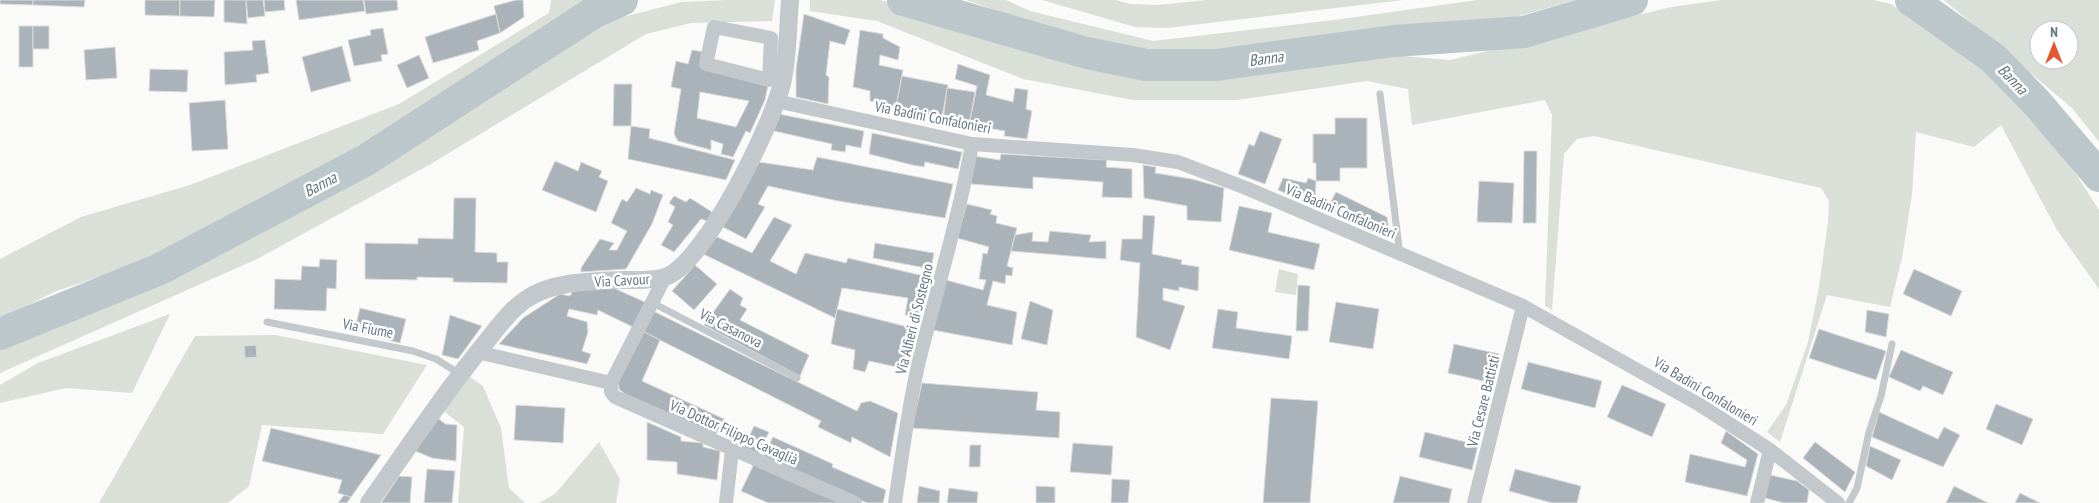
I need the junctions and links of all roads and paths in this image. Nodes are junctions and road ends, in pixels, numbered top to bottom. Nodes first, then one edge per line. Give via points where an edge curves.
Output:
1 (790, 0) edge
2 (772, 38) joint
3 (1380, 94) dead end
4 (776, 101) junction
5 (972, 144) junction
6 (1400, 254) junction
7 (664, 277) junction
8 (651, 302) junction
9 (1523, 306) junction
10 (266, 322) dead end
11 (1892, 344) dead end
12 (477, 352) junction
13 (460, 374) junction
14 (797, 378) dead end
15 (611, 383) junction
16 (732, 450) junction
17 (1770, 450) junction
18 (369, 503) edge
19 (726, 503) edge
20 (855, 503) edge
21 (895, 503) edge
22 (1474, 503) edge
23 (1756, 503) edge
24 (1838, 503) edge
25 (1850, 503) edge

1 - 4 street, Via Cavour via 783,78
2 - 2 street via 769,80 706,64 714,26
3 - 6 lane
4 - 5 street, Via Badini Confalonieri
4 - 7 street, Via Cavour via 717,222 697,250 679,268
5 - 6 street, Via Badini Confalonieri via 1133,154 1178,162
5 - 21 street, Via Alfieri di Sostegno via 919,363
6 - 9 street, Via Badini Confalonieri
7 - 8 street
7 - 12 street, Via Cavour via 575,283 541,292 515,308
8 - 14 lane, Via Casanova
8 - 15 street
9 - 17 street, Via Badini Confalonieri via 1700,405
9 - 22 street, Via Cesare Battisti
10 - 13 lane, Via Fiume via 414,351 436,359
11 - 25 lane via 1857,488
12 - 13 street, Via Cavour
12 - 15 street
13 - 18 street, Via Cavour
15 - 16 street, Via Dottor Filippo Cavaglià via 615,397
16 - 19 street
16 - 20 street, Via Dottor Filippo Cavaglià
17 - 23 street
17 - 24 street, Via Badini Confalonieri

